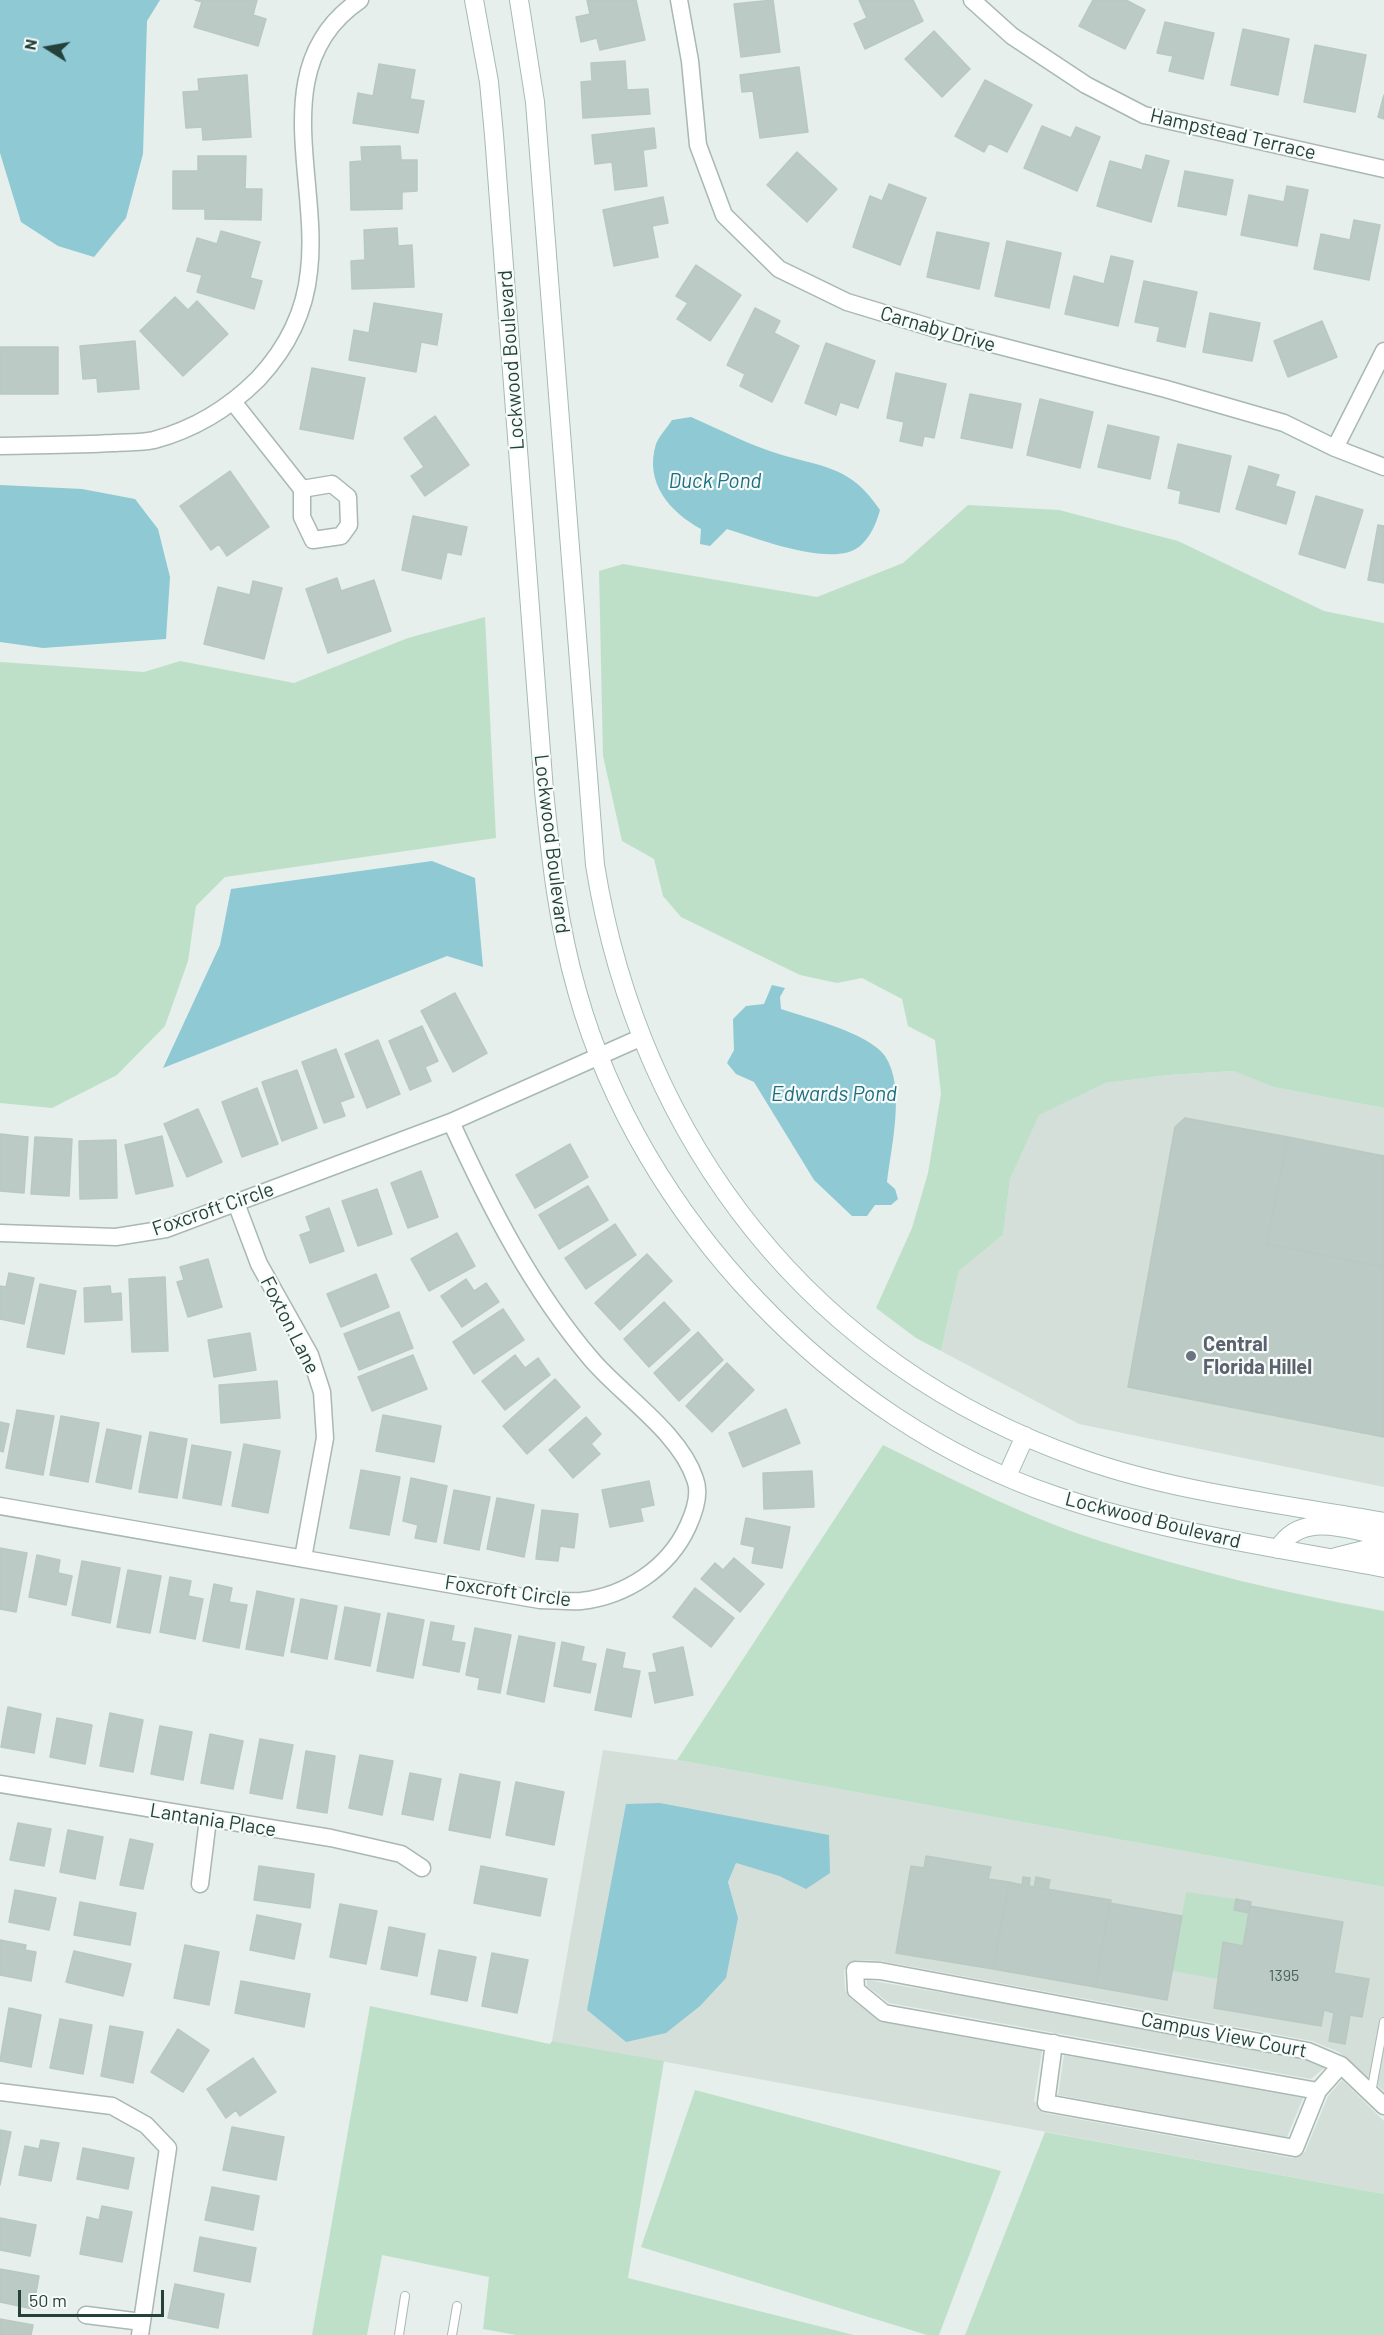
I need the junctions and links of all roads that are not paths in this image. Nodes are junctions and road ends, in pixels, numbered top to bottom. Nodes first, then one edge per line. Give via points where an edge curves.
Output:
1 (360, 0) edge
2 (474, 0) edge
3 (519, 0) edge
4 (679, 0) edge
5 (972, 0) edge
6 (1384, 169) edge
7 (1384, 351) edge
8 (234, 403) junction
9 (0, 446) edge
10 (1335, 448) junction
11 (1384, 467) edge
12 (302, 489) dead end
13 (640, 1038) junction
14 (601, 1058) junction
15 (451, 1122) junction
16 (236, 1203) junction
17 (0, 1233) edge
18 (1025, 1436) junction
19 (1007, 1476) junction
20 (0, 1506) edge
21 (1384, 1522) edge
22 (1384, 1536) edge
23 (1278, 1549) junction
24 (1384, 1552) edge
25 (303, 1558) junction
26 (1332, 1558) junction
27 (1384, 1568) edge
28 (0, 1784) edge
29 (208, 1819) junction
30 (422, 1868) dead end
31 (200, 1884) dead end
32 (1384, 2022) edge
33 (1054, 2043) junction
34 (1341, 2066) junction
35 (0, 2091) edge
36 (1318, 2091) junction
37 (1371, 2093) junction
38 (1384, 2106) edge
39 (405, 2296) dead end
40 (457, 2306) dead end
41 (86, 2315) dead end
42 (141, 2329) edge
43 (399, 2335) edge
44 (452, 2335) edge

1 - 8 street via 327,30 307,75 301,122 310,220 309,271 298,319 277,359
2 - 14 main road, Lockwood Boulevard via 494,135 554,884 578,994
3 - 13 main road, Lockwood Boulevard via 535,102 595,865 607,932
4 - 10 street, Carnaby Drive via 698,145 724,215 779,269 847,302 1284,423
5 - 6 street, Hampstead Terrace via 1012,36 1086,85 1144,115
7 - 10 street
8 - 9 street via 192,428 152,440
8 - 12 street
10 - 11 street, Carnaby Drive
13 - 14 street, Foxcroft Circle
13 - 18 main road, Lockwood Boulevard via 679,1122 707,1167 774,1255 816,1298 898,1364 984,1417
14 - 15 street, Foxcroft Circle
14 - 19 main road, Lockwood Boulevard via 647,1155 688,1216 733,1274 790,1334 865,1396 947,1447
15 - 16 street, Foxcroft Circle
15 - 25 street, Foxcroft Circle via 503,1228 549,1301 592,1360 679,1449 696,1480 696,1509 682,1538 654,1572 619,1592 581,1600 540,1600
16 - 17 street, Foxcroft Circle via 166,1229 116,1238
16 - 25 street, Foxton Lane via 259,1264 310,1355 322,1392 325,1438
18 - 19 main road
18 - 21 main road, Lockwood Boulevard via 1121,1471
19 - 23 main road, Lockwood Boulevard via 1112,1514
20 - 25 street, Foxcroft Circle
22 - 23 main road via 1313,1524 1298,1528
23 - 26 main road, Lockwood Boulevard
24 - 26 main road via 1368,1549
26 - 27 main road, Lockwood Boulevard
28 - 29 street, Lantania Place
29 - 30 street, Lantania Place via 331,1838 401,1854
29 - 31 street
32 - 37 lane
33 - 34 street, Campus View Court via 884,2013 856,1990 855,1970 880,1971 1308,2051
33 - 36 street
33 - 36 street via 1046,2103 1294,2148
34 - 36 street
34 - 37 street, Campus View Court
35 - 42 street via 112,2106 146,2125 168,2148
37 - 38 street, Campus View Court
39 - 43 lane
40 - 44 lane
41 - 42 street

